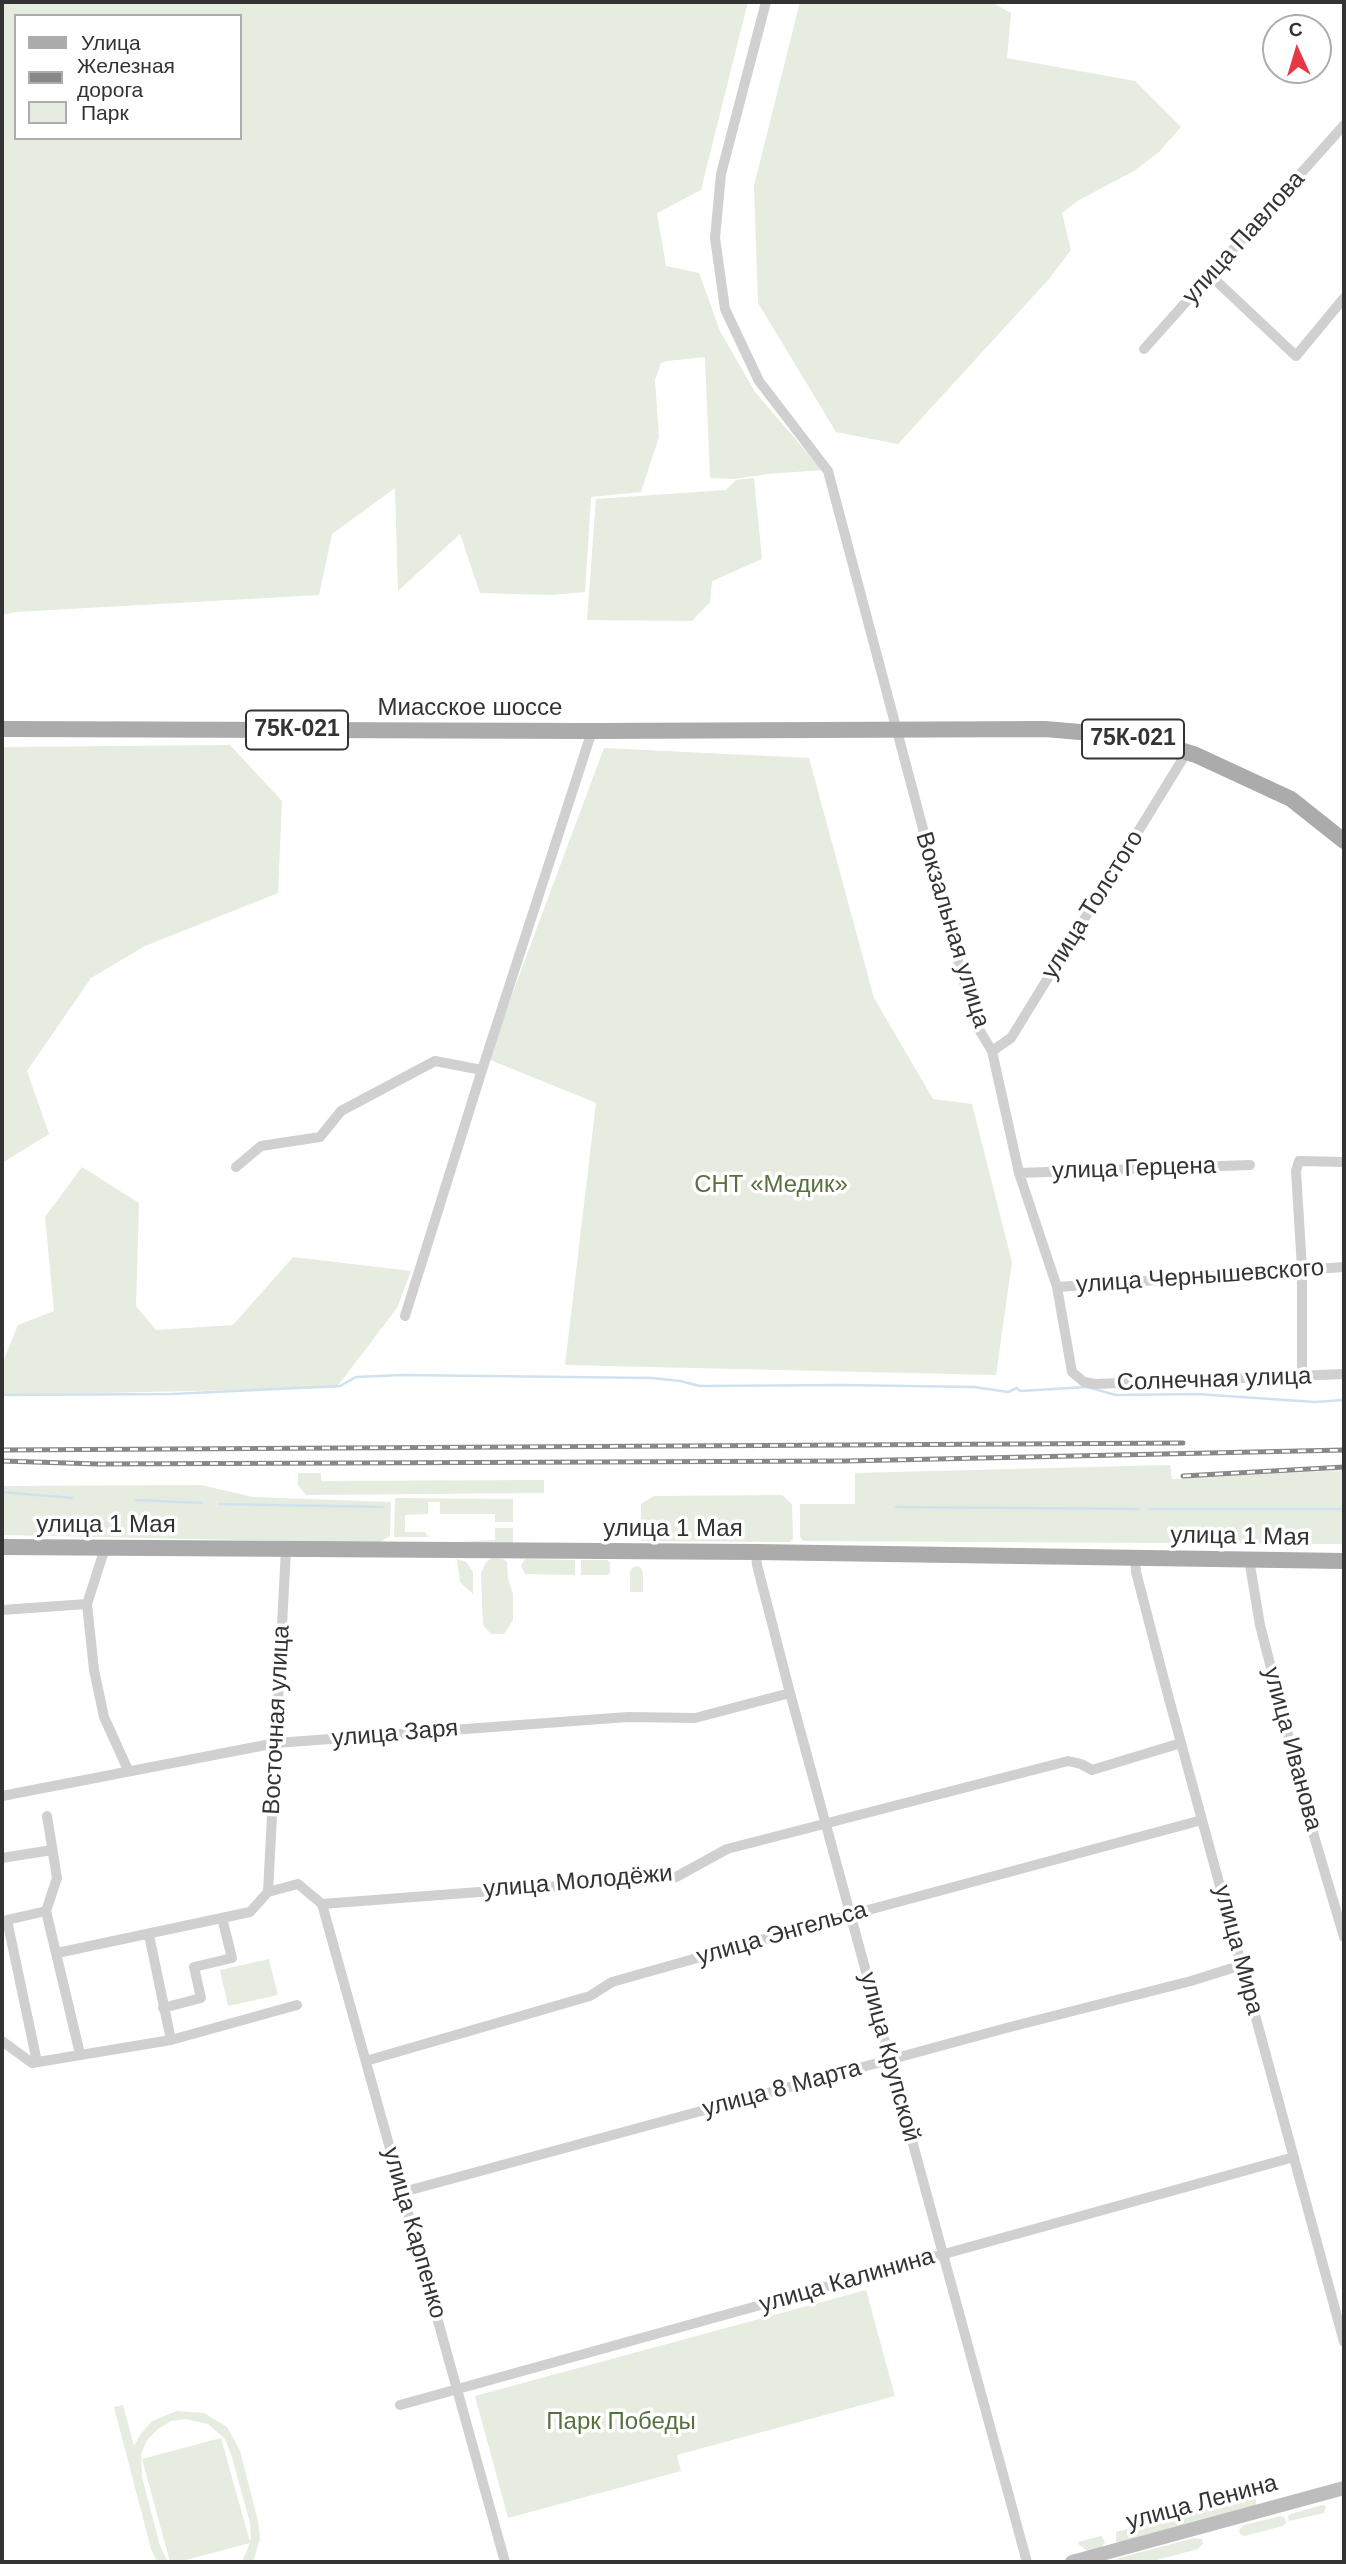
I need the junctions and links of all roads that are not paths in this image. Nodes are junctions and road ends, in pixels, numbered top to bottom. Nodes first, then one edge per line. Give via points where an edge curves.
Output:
1 (766, 2) edge
2 (1344, 125) edge
3 (1211, 276) junction
4 (1344, 298) edge
5 (1144, 349) dead end
6 (2, 729) edge
7 (895, 730) junction
8 (592, 731) junction
9 (1187, 752) junction
10 (1344, 842) edge
11 (992, 1051) junction
12 (482, 1070) junction
13 (1344, 1162) edge
14 (1250, 1165) dead end
15 (236, 1167) dead end
16 (1019, 1173) junction
17 (1344, 1267) edge
18 (1302, 1268) junction
19 (1056, 1287) junction
20 (405, 1316) dead end
21 (1344, 1374) edge
22 (1302, 1376) junction
23 (1084, 1382) joint
24 (2, 1547) edge
25 (106, 1548) junction
26 (286, 1549) junction
27 (756, 1552) junction
28 (1135, 1558) junction
29 (1249, 1559) junction
30 (1344, 1561) edge
31 (87, 1604) junction
32 (2, 1610) edge
33 (790, 1693) junction
34 (276, 1743) junction
35 (1181, 1743) junction
36 (128, 1770) junction
37 (2, 1796) edge
38 (47, 1816) dead end
39 (1202, 1820) junction
40 (825, 1824) junction
41 (52, 1850) junction
42 (2, 1858) edge
43 (268, 1892) junction
44 (322, 1903) junction
45 (46, 1911) junction
46 (850, 1914) junction
47 (222, 1918) junction
48 (149, 1935) junction
49 (1344, 1937) edge
50 (57, 1953) junction
51 (1242, 1965) junction
52 (297, 2005) dead end
53 (163, 2008) junction
54 (171, 2040) junction
55 (2, 2041) edge
56 (80, 2054) junction
57 (889, 2060) junction
58 (366, 2061) junction
59 (37, 2062) junction
60 (1294, 2157) junction
61 (403, 2192) junction
62 (942, 2255) junction
63 (1344, 2342) edge
64 (458, 2389) junction
65 (400, 2405) dead end
66 (1344, 2488) edge
67 (505, 2562) edge
68 (1027, 2562) edge
69 (1072, 2562) edge

1 - 7 street, Вокзальная улица via 721,174 715,237 724,309 759,381 828,471
2 - 3 street, улица Павлова
3 - 4 street via 1296,356
3 - 5 street, улица Павлова
6 - 8 main road, Миасское шоссе / 75К-021
7 - 8 main road, Миасское шоссе / 75К-021
7 - 9 main road, 75К-021 via 1045,729 1103,734
7 - 11 street, Вокзальная улица via 974,1021
8 - 12 street
9 - 10 main road, 75К-021 via 1291,799
9 - 11 street, улица Толстого via 1011,1038
11 - 16 street, Вокзальная улица
12 - 15 street via 435,1061 341,1111 320,1137 261,1146
12 - 20 street
13 - 18 street via 1299,1161
14 - 16 street, улица Герцена
16 - 19 street, Вокзальная улица
17 - 18 street, улица Чернышевского
18 - 19 street, улица Чернышевского
18 - 22 street
19 - 23 street, Вокзальная улица via 1072,1372
21 - 22 street, Солнечная улица
22 - 23 street, Солнечная улица
24 - 25 main road, улица 1 Мая
25 - 26 main road, улица 1 Мая
25 - 31 street
26 - 27 main road, улица 1 Мая
26 - 34 street, Восточная улица
27 - 28 main road, улица 1 Мая
27 - 33 street, улица Крупской
28 - 29 main road, улица 1 Мая
28 - 35 street, улица Мира
29 - 30 main road, улица 1 Мая
29 - 49 street, улица Иванова via 1260,1625
31 - 32 street
31 - 36 street via 104,1717
33 - 34 street, улица Заря via 695,1718 628,1717
33 - 40 street, улица Крупской
34 - 36 street, улица Заря
34 - 43 street, Восточная улица
35 - 39 street, улица Мира
35 - 40 street, улица Молодёжи via 1093,1770 1068,1761
36 - 37 street, улица Заря
38 - 41 street
39 - 46 street, улица Энгельса
39 - 51 street, улица Мира
40 - 44 street, улица Молодёжи via 727,1849 676,1877
40 - 46 street, улица Крупской
41 - 42 street
41 - 45 street via 57,1878
43 - 44 street via 298,1884
43 - 47 street via 250,1912
44 - 58 street, улица Карпенко
45 - 50 street
45 - 59 street via 7,1920
46 - 57 street, улица Крупской
46 - 58 street, улица Энгельса via 612,1982 590,1996
47 - 48 street
47 - 53 street via 232,1958 194,1967 201,1998
48 - 50 street
48 - 53 street
50 - 56 street
51 - 57 street, улица 8 Марта
51 - 60 street, улица Мира
52 - 54 street
53 - 54 street
54 - 56 street
55 - 59 street
56 - 59 street
57 - 61 street, улица 8 Марта
57 - 62 street, улица Крупской
58 - 61 street, улица Карпенко
60 - 62 street, улица Калинина
60 - 63 street, улица Мира
61 - 64 street, улица Карпенко
62 - 64 street, улица Калинина
62 - 68 street, улица Крупской
64 - 65 street, улица Калинина
64 - 67 street, улица Карпенко
66 - 69 street, улица Ленина

